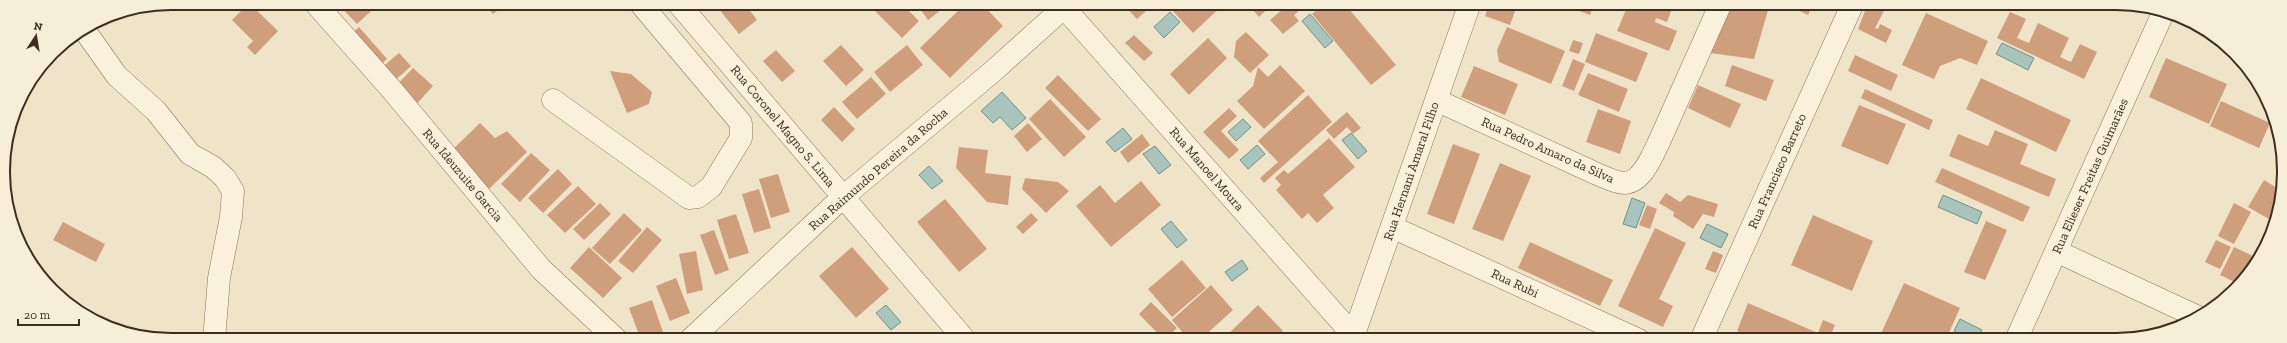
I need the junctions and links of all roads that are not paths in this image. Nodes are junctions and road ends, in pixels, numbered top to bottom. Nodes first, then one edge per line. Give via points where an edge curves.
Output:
1 (321, 10) edge
2 (646, 10) edge
3 (684, 10) edge
4 (1059, 10) edge
5 (1068, 10) edge
6 (1468, 10) edge
7 (1718, 10) edge
8 (1850, 10) edge
9 (2161, 17) edge
10 (88, 34) edge
11 (553, 100) dead end
12 (1436, 100) junction
13 (843, 197) junction
14 (1392, 227) junction
15 (2056, 251) junction
16 (2191, 314) edge
17 (215, 333) edge
18 (610, 333) edge
19 (697, 333) edge
20 (959, 333) edge
21 (1349, 333) edge
22 (1355, 333) edge
23 (1624, 333) edge
24 (1704, 333) edge
25 (2019, 333) edge

1 - 18 street, Rua Ideuzuite Garcia via 542,268
2 - 11 street via 741,123 740,138 711,187 698,197 689,198
3 - 13 street, Rua Coronel Magno S. Lima
4 - 13 street, Rua Raimundo Pereira da Rocha via 991,73
5 - 21 street, Rua Manoel Moura
6 - 12 street, Rua Hernani Amaral Filho
7 - 12 street, Rua Pedro Amaro da Silva via 1650,161 1636,179 1624,183 1596,174
8 - 24 street, Rua Francisco Barreto
9 - 15 street, Rua Elieser Freitas Guimarães
10 - 17 street via 117,76 156,111 190,154 213,167 225,178 233,191 231,217 219,278
12 - 14 street, Rua Hernani Amaral Filho
13 - 19 street, Rua Raimundo Pereira da Rocha
13 - 20 street, Rua Coronel Magno S. Lima
14 - 22 street, Rua Hernani Amaral Filho
14 - 23 street, Rua Rubi
15 - 16 street
15 - 25 street, Rua Elieser Freitas Guimarães

